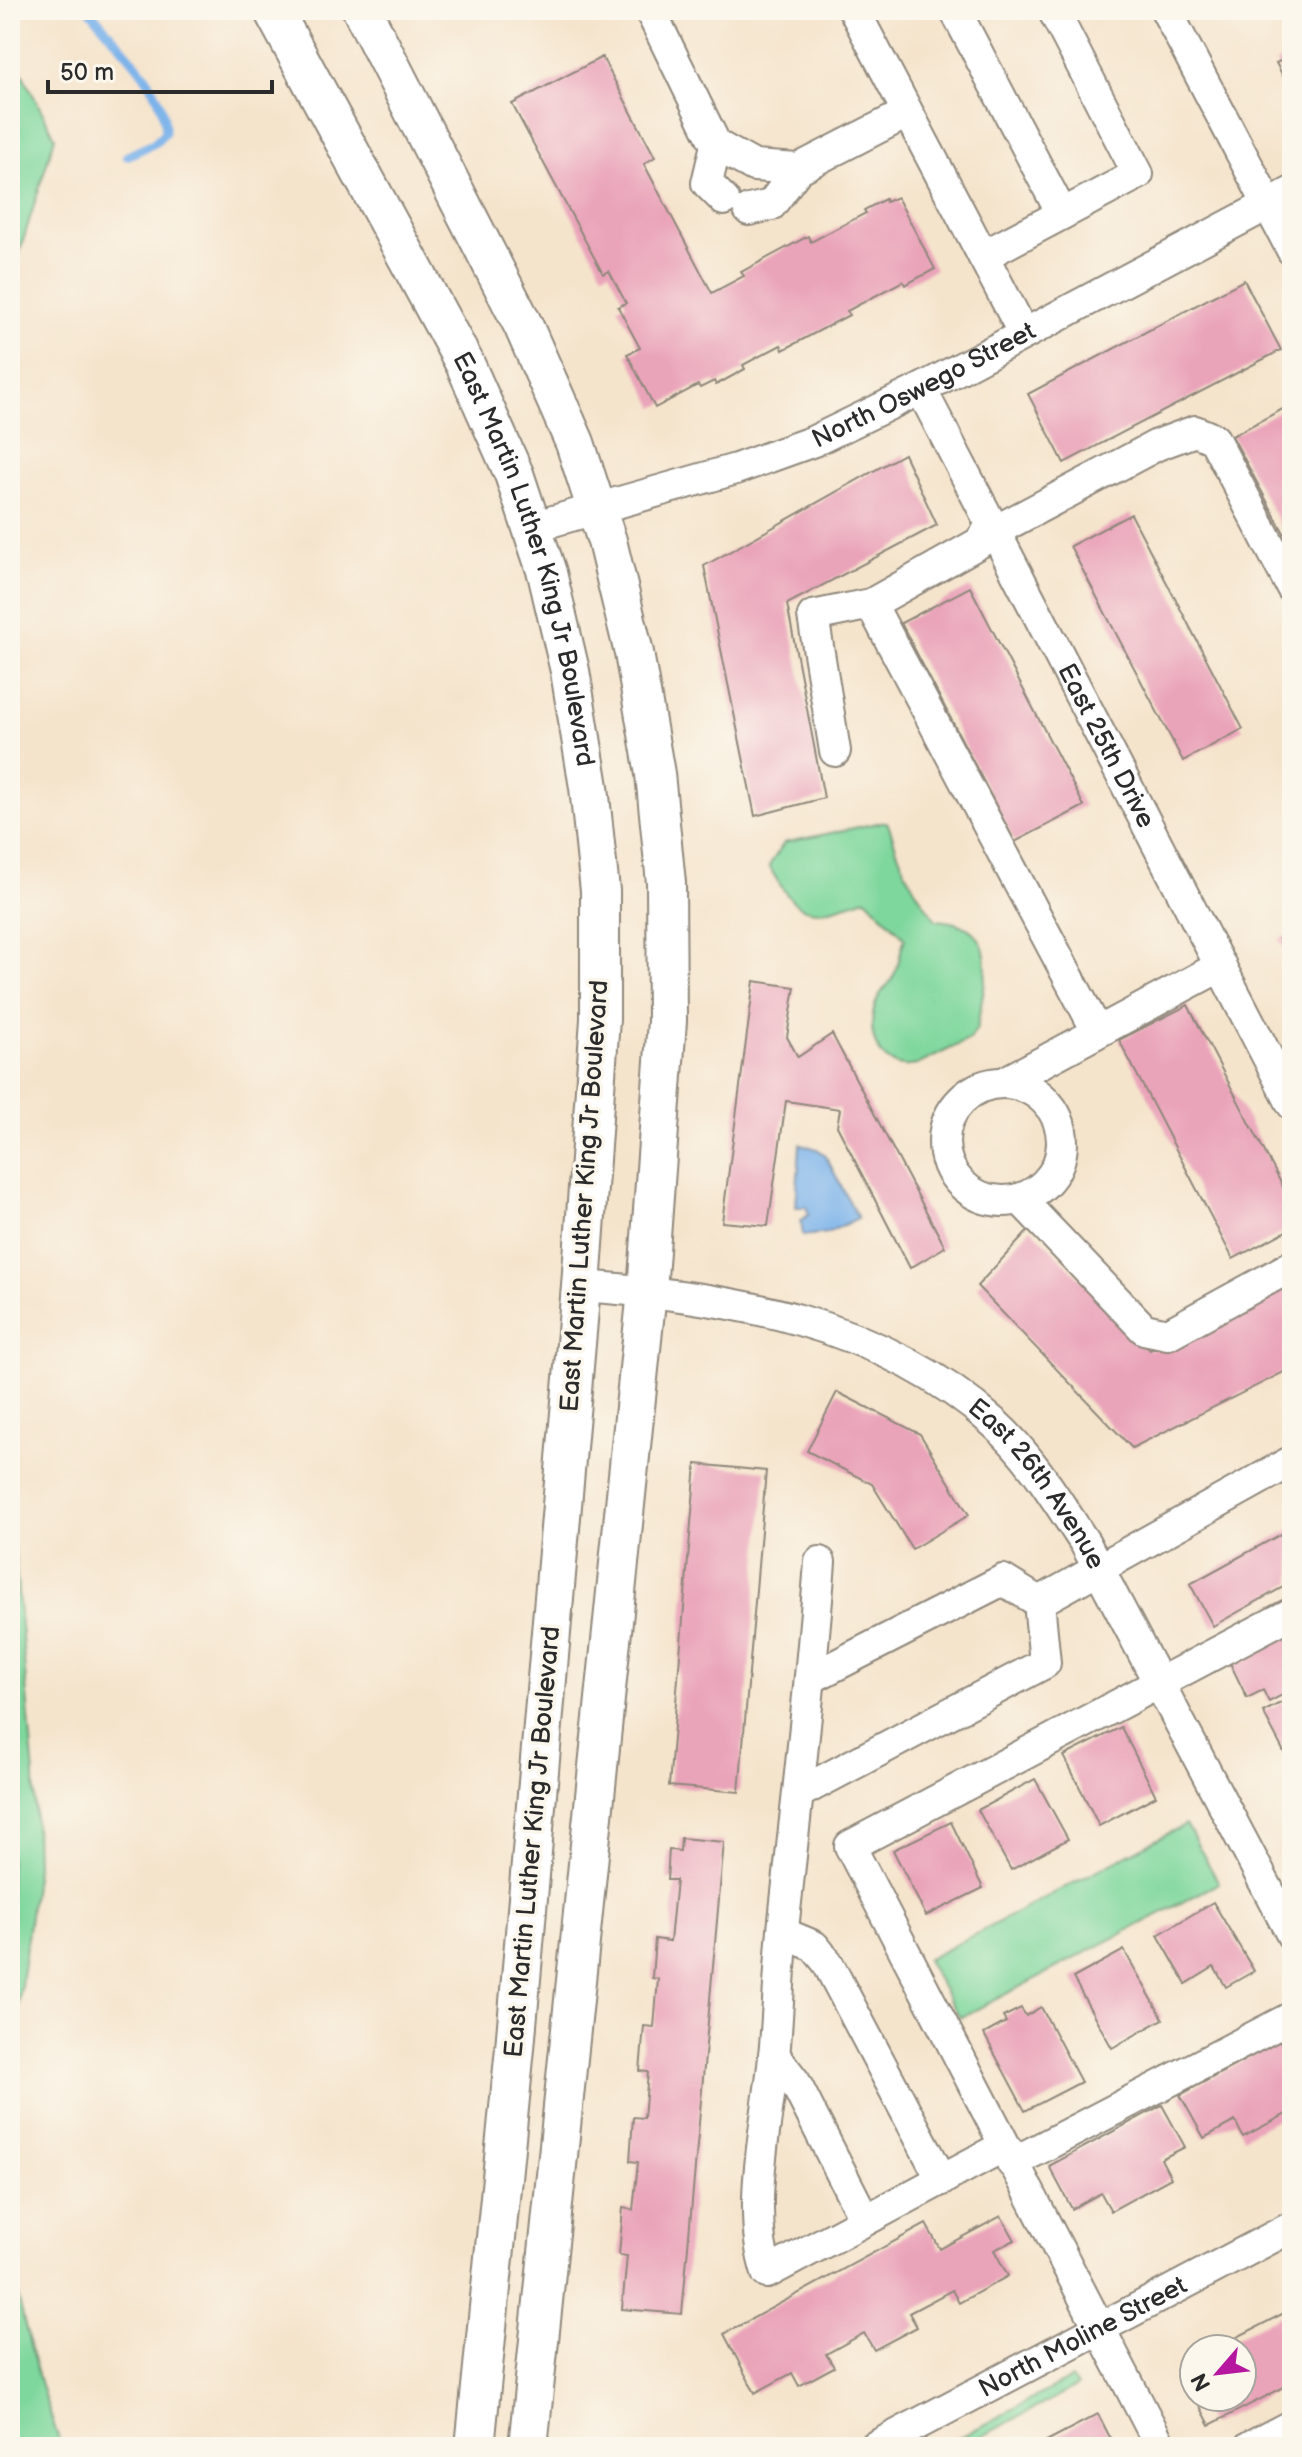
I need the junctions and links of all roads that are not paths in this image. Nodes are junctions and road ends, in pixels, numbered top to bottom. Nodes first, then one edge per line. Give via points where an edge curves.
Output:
1 (273, 10) edge
2 (362, 10) edge
3 (650, 10) edge
4 (854, 10) edge
5 (955, 10) edge
6 (1053, 10) edge
7 (1177, 16) edge
8 (907, 113) junction
9 (716, 145) junction
10 (798, 169) junction
11 (1280, 198) edge
12 (1062, 214) junction
13 (1292, 250) edge
14 (983, 256) junction
15 (1024, 334) junction
16 (921, 389) junction
17 (597, 507) junction
18 (532, 527) junction
19 (993, 528) junction
20 (1292, 588) edge
21 (871, 604) junction
22 (835, 751) dead end
23 (1221, 966) junction
24 (1097, 1031) junction
25 (1005, 1082) junction
26 (1292, 1104) edge
27 (1020, 1199) junction
28 (1292, 1266) edge
29 (581, 1286) junction
30 (647, 1291) junction
31 (1292, 1461) edge
32 (820, 1562) dead end
33 (1098, 1569) junction
34 (1039, 1602) junction
35 (1292, 1613) edge
36 (811, 1678) junction
37 (1159, 1683) junction
38 (799, 1793) junction
39 (783, 1933) junction
40 (1292, 1935) edge
41 (1292, 2017) edge
42 (774, 2055) junction
43 (1008, 2155) junction
44 (942, 2180) junction
45 (865, 2220) junction
46 (1292, 2227) edge
47 (1098, 2328) junction
48 (1292, 2425) edge
49 (475, 2447) edge
50 (528, 2447) edge
51 (874, 2447) edge
52 (1161, 2447) edge
53 (1250, 2447) edge

1 - 18 main road, East Martin Luther King Jr Boulevard via 465,364
2 - 17 main road via 523,325
3 - 9 street
4 - 8 street
5 - 12 street
6 - 12 street via 1138,174
7 - 11 street
8 - 10 street
8 - 14 street
9 - 10 street via 754,166
9 - 10 street via 707,183 736,205 771,205
11 - 13 street
11 - 15 street, North Oswego Street
12 - 14 street
14 - 15 street
15 - 16 street, North Oswego Street
16 - 17 street, North Oswego Street via 774,457
16 - 19 street, East 25th Drive
17 - 18 street, North Oswego Street
17 - 30 main road via 634,653 655,774 666,883 667,1021
18 - 29 main road, East Martin Luther King Jr Boulevard via 570,671 600,891 600,1019
19 - 20 street via 1195,431 1214,439
19 - 21 street via 979,543
19 - 23 street, East 25th Drive
21 - 22 street via 813,616
21 - 24 street
23 - 24 street
23 - 26 street, East 25th Drive
24 - 25 street
25 - 27 street via 1041,1096 1060,1126 1059,1162 1037,1191
25 - 27 street via 984,1085 952,1110 943,1150 949,1170 962,1186 1000,1202
27 - 28 street via 1144,1329 1168,1334
29 - 30 street, East 26th Avenue
29 - 49 main road, East Martin Luther King Jr Boulevard
30 - 33 street, East 26th Avenue via 719,1300 809,1321 894,1356 933,1379 985,1415 1023,1454
30 - 50 main road
31 - 33 street
32 - 36 street
33 - 34 street
33 - 37 street, East 26th Avenue
34 - 36 street via 1003,1580
34 - 38 street via 1045,1663
35 - 37 street
36 - 38 street
37 - 40 street, East 26th Avenue
37 - 43 street via 850,1846
38 - 39 street
39 - 42 street
39 - 44 street via 814,1946 827,1962
41 - 43 street
42 - 45 street via 795,2082
42 - 45 street via 757,2216 767,2273
43 - 44 street
43 - 47 street
44 - 45 street
46 - 47 street, North Moline Street
47 - 51 street, North Moline Street
47 - 52 street
48 - 53 street

